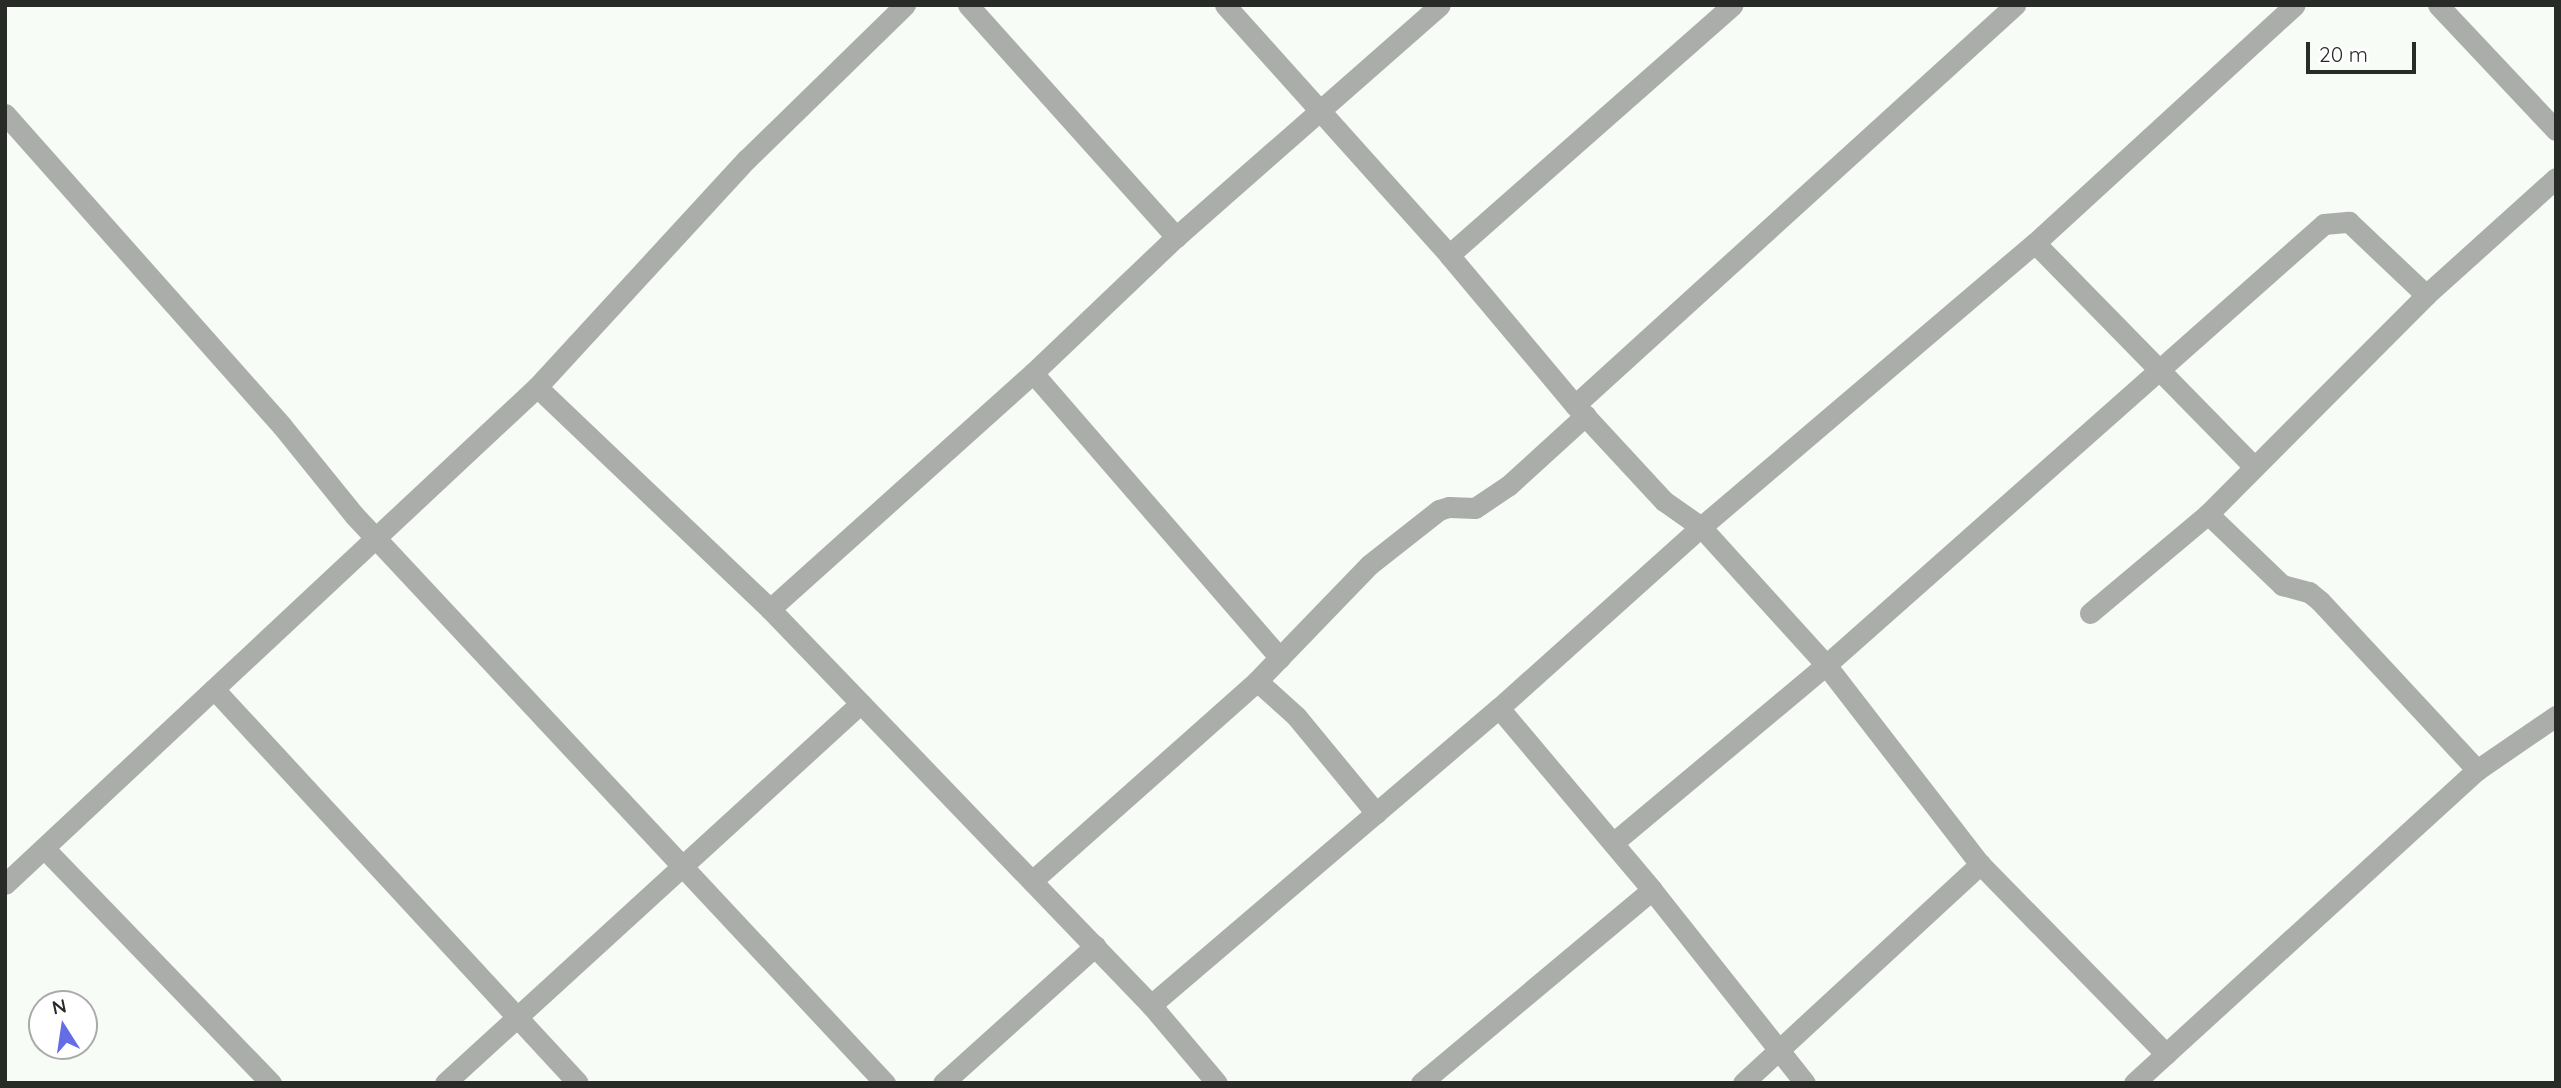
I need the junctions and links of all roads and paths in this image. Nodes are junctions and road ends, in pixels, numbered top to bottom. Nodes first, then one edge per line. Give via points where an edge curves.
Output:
1 (905, 5) edge
2 (968, 5) edge
3 (1225, 5) edge
4 (1440, 5) edge
5 (1733, 5) edge
6 (2015, 5) edge
7 (2295, 5) edge
8 (2438, 5) edge
9 (1320, 111) junction
10 (5, 114) edge
11 (2556, 130) edge
12 (2556, 178) edge
13 (1175, 237) junction
14 (2035, 243) junction
15 (1449, 255) junction
16 (2426, 295) junction
17 (2159, 368) junction
18 (1033, 373) junction
19 (537, 387) junction
20 (1581, 410) junction
21 (2254, 467) junction
22 (2208, 514) junction
23 (1701, 527) junction
24 (377, 539) junction
25 (770, 609) junction
26 (2090, 613) dead end
27 (1280, 658) junction
28 (1826, 665) junction
29 (1256, 681) junction
30 (214, 689) junction
31 (861, 703) junction
32 (1499, 708) junction
33 (2556, 716) edge
34 (2476, 770) junction
35 (1376, 813) junction
36 (1613, 843) junction
37 (44, 848) junction
38 (1980, 864) junction
39 (681, 866) junction
40 (1032, 881) junction
41 (5, 884) edge
42 (1652, 890) junction
43 (1095, 946) junction
44 (1151, 1005) junction
45 (516, 1017) junction
46 (1778, 1052) junction
47 (2166, 1054) junction
48 (271, 1083) edge
49 (445, 1083) edge
50 (578, 1083) edge
51 (885, 1083) edge
52 (943, 1083) edge
53 (1217, 1083) edge
54 (1421, 1083) edge
55 (1743, 1083) edge
56 (1805, 1083) edge
57 (2134, 1083) edge

1 - 19 street via 747,159
2 - 13 street
3 - 9 street
4 - 9 street
5 - 15 street
6 - 20 street
7 - 14 street
8 - 11 street
9 - 13 street
9 - 15 street
10 - 24 street
12 - 16 street
13 - 18 street
14 - 17 street
14 - 23 street
15 - 20 street
16 - 17 street via 2349,222 2324,225
16 - 21 street
17 - 21 street
17 - 28 street
18 - 25 street
18 - 27 street
19 - 24 street
19 - 25 street
20 - 23 street via 1664,501
20 - 27 street via 1508,486 1475,508 1449,507 1429,517 1369,565
21 - 22 street
22 - 26 street
22 - 34 street via 2282,585 2309,592 2320,601
23 - 28 street
23 - 32 street
24 - 30 street
24 - 39 street
25 - 31 street
27 - 29 street
28 - 36 street
28 - 38 street
29 - 35 street via 1296,716
29 - 40 street
30 - 37 street
30 - 45 street
31 - 39 street
31 - 40 street
32 - 35 street
32 - 36 street
33 - 34 street
34 - 47 street
35 - 44 street
36 - 42 street
37 - 41 street
37 - 48 street
38 - 46 street
38 - 47 street
39 - 45 street
39 - 51 street
40 - 43 street
42 - 46 street
42 - 54 street
43 - 44 street
43 - 52 street
44 - 53 street
45 - 49 street
45 - 50 street
46 - 55 street
46 - 56 street
47 - 57 street

